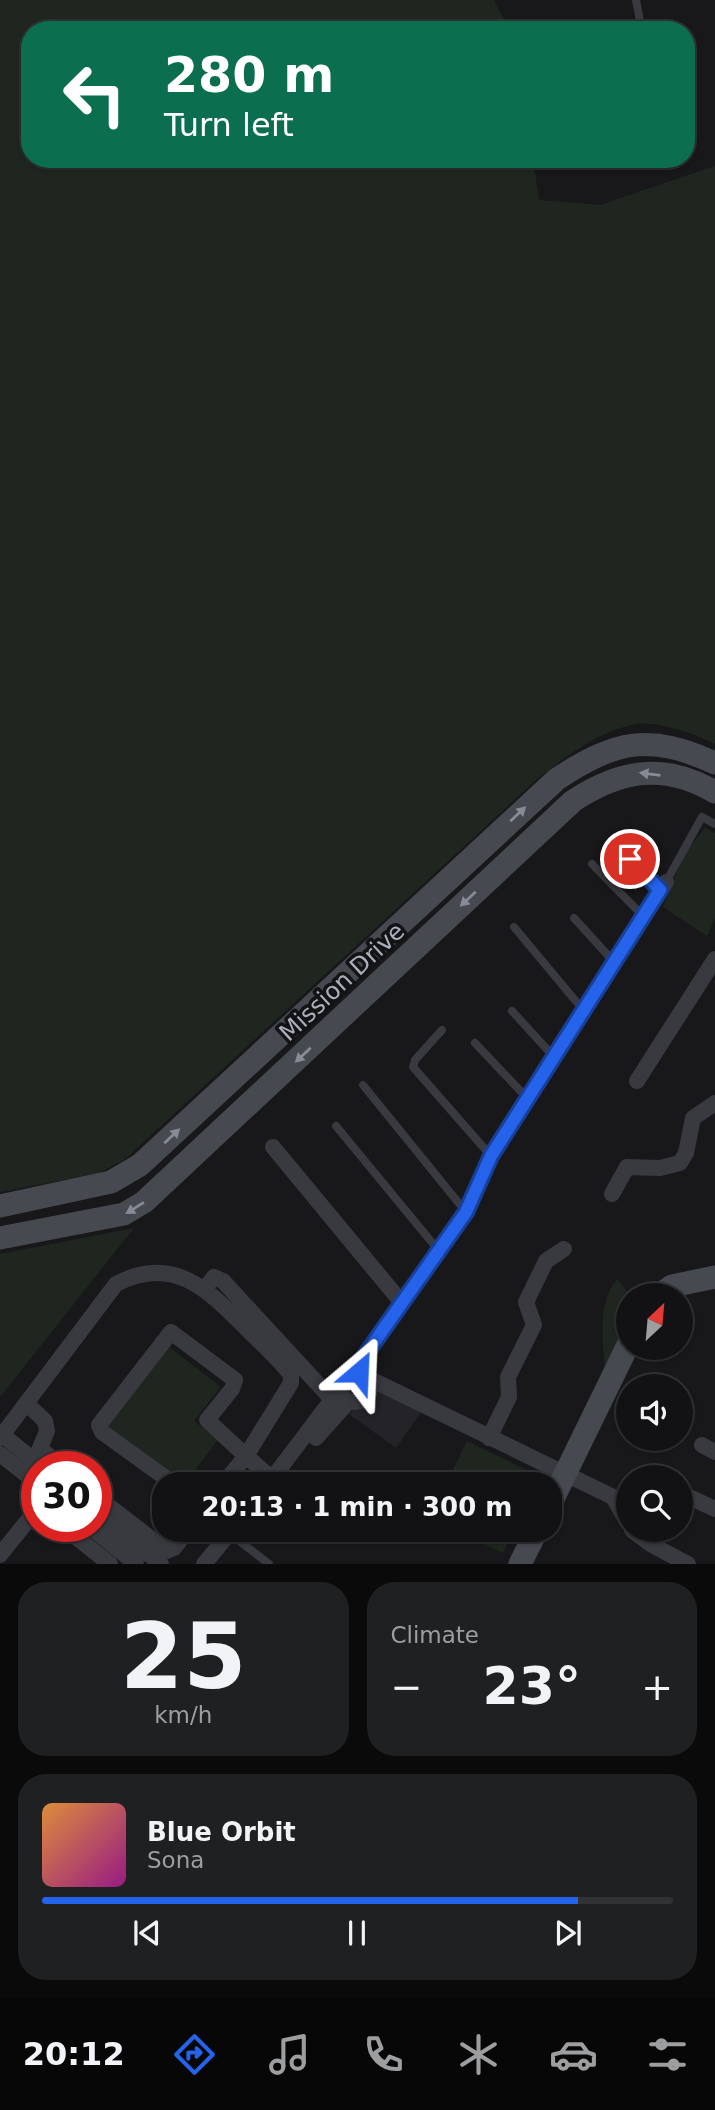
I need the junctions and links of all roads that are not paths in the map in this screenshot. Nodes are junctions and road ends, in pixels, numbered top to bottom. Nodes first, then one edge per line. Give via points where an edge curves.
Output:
1 (636, 0) edge
2 (640, 21) edge
3 (715, 763) edge
4 (715, 792) edge
5 (715, 824) edge
6 (615, 844) dead end
7 (592, 864) dead end
8 (663, 886) junction
9 (645, 917) junction
10 (574, 918) dead end
11 (514, 927) dead end
12 (715, 958) edge
13 (614, 962) junction
14 (512, 1010) dead end
15 (584, 1011) junction
16 (442, 1030) dead end
17 (475, 1043) dead end
18 (554, 1057) junction
19 (637, 1081) dead end
20 (363, 1085) dead end
21 (528, 1099) junction
22 (715, 1103) edge
23 (336, 1126) dead end
24 (273, 1147) dead end
25 (491, 1156) junction
26 (612, 1194) dead end
27 (0, 1206) edge
28 (466, 1212) junction
29 (0, 1238) edge
30 (564, 1249) dead end
31 (439, 1251) junction
32 (715, 1278) edge
33 (688, 1283) edge
34 (204, 1289) junction
35 (402, 1303) junction
36 (621, 1360) edge
37 (361, 1375) junction
38 (340, 1399) junction
39 (26, 1403) junction
40 (1, 1435) edge
41 (489, 1438) junction
42 (22, 1451) edge
43 (43, 1451) edge
44 (0, 1454) edge
45 (246, 1456) junction
46 (21, 1470) edge
47 (157, 1472) edge
48 (233, 1472) edge
49 (263, 1472) edge
50 (283, 1472) edge
51 (565, 1472) junction
52 (562, 1479) edge
53 (693, 1499) edge
54 (616, 1502) edge
55 (715, 1509) edge
56 (112, 1514) edge
57 (112, 1526) edge
58 (21, 1529) edge
59 (152, 1541) edge
60 (82, 1542) edge
61 (111, 1542) edge
62 (154, 1542) edge
63 (179, 1542) edge
64 (227, 1542) edge
65 (231, 1542) edge
66 (246, 1542) edge
67 (531, 1542) edge
68 (648, 1542) edge
69 (0, 1555) edge
70 (134, 1559) edge
71 (110, 1564) edge
72 (161, 1564) edge
73 (204, 1564) edge
74 (217, 1564) edge
75 (269, 1564) edge
76 (520, 1564) edge
77 (688, 1564) edge

1 - 2 lane
27 -> 3 street, Mission Drive via 111,1182 140,1165 557,779 584,761 614,750 664,744
4 -> 29 street, Mission Drive via 681,778 637,773 592,788 144,1202 124,1214
5 - 8 lane via 702,817
6 - 8 lane
7 - 9 lane
8 - 9 street
9 - 13 street
10 - 13 lane
11 - 15 lane
12 - 19 street
13 - 15 street
14 - 18 lane
15 - 18 street
16 - 25 lane via 413,1067
17 - 21 lane
18 - 21 street
20 - 28 lane
21 - 25 street
22 - 26 street via 693,1118 680,1163 627,1167
23 - 31 lane
24 - 35 street
25 - 28 street
28 - 31 street
30 - 41 street via 546,1261 526,1302 534,1325 508,1377 509,1397
31 - 35 street
32 - 33 street
34 - 38 street via 214,1278 223,1281
34 - 39 street via 161,1272 116,1284
34 - 45 street via 291,1375
35 - 37 street
36 - 51 street
37 - 38 street via 345,1376
37 - 38 street via 371,1387 368,1396 359,1402
37 - 41 street
38 - 50 street
39 - 40 street
39 - 43 street via 46,1421 40,1448
40 - 42 street
41 - 51 street
44 - 46 street
45 - 47 street via 207,1420 235,1380 171,1332 99,1425 102,1433
45 - 48 street
45 - 49 street
51 - 52 street
51 - 54 street
53 - 55 street
56 - 59 street
57 - 70 street
58 - 69 street
60 - 71 street
61 - 70 street
62 - 63 street via 167,1551
64 - 73 street
65 - 74 street
66 - 75 lane
67 - 76 street
68 - 77 street
70 - 72 street

